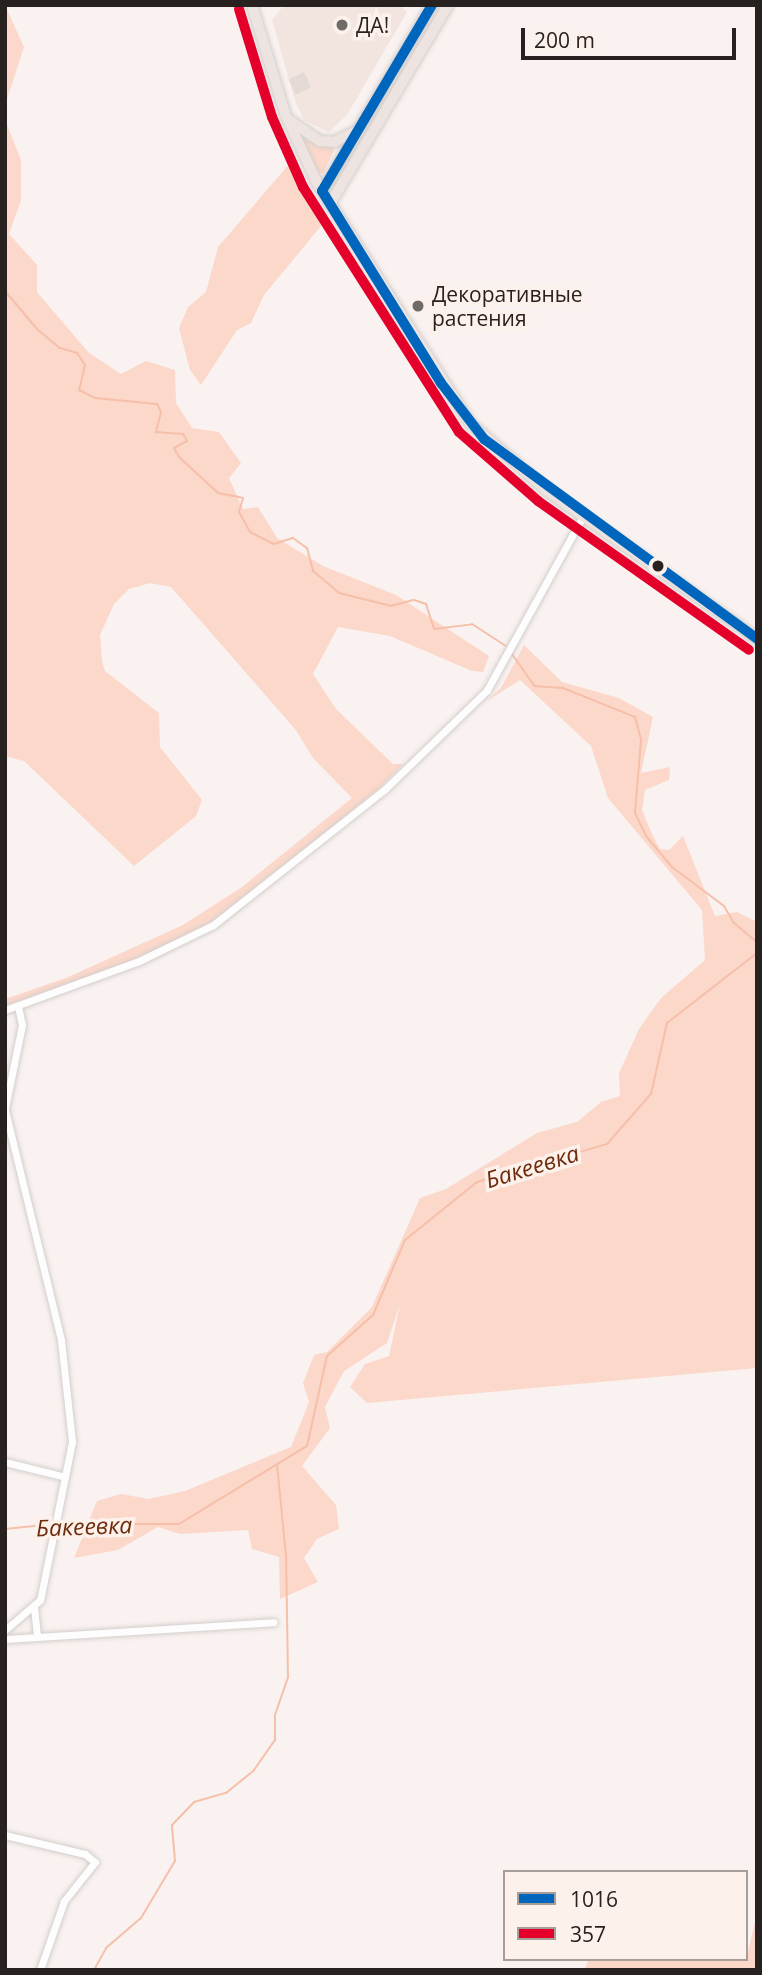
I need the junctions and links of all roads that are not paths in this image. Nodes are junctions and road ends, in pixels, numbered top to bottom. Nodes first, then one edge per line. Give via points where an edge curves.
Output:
1 (252, 5) edge
2 (432, 5) edge
3 (448, 5) edge
4 (285, 113) junction
5 (360, 128) junction
6 (322, 191) junction
7 (330, 204) junction
8 (583, 516) junction
9 (757, 639) edge
10 (18, 1006) junction
11 (5, 1010) edge
12 (5, 1109) edge
13 (5, 1462) edge
14 (62, 1476) junction
15 (34, 1607) junction
16 (273, 1622) dead end
17 (5, 1630) edge
18 (37, 1637) junction
19 (5, 1639) edge
20 (5, 1835) edge
21 (40, 1970) edge

1 - 4 main road
2 - 5 main road
3 - 7 main road
4 - 5 main road via 299,130 320,141 334,142
4 - 6 main road
5 - 6 main road
6 - 7 main road
7 - 8 main road via 470,423 497,451
8 - 9 main road
8 - 10 street via 486,690 386,789 213,925 139,961
10 - 11 street
10 - 12 street via 22,1025
12 - 14 street via 72,1408 72,1442
13 - 14 street
14 - 15 street via 49,1569
15 - 17 street
15 - 18 street
16 - 18 street
18 - 19 street
20 - 21 street via 85,1854 95,1862 64,1901

